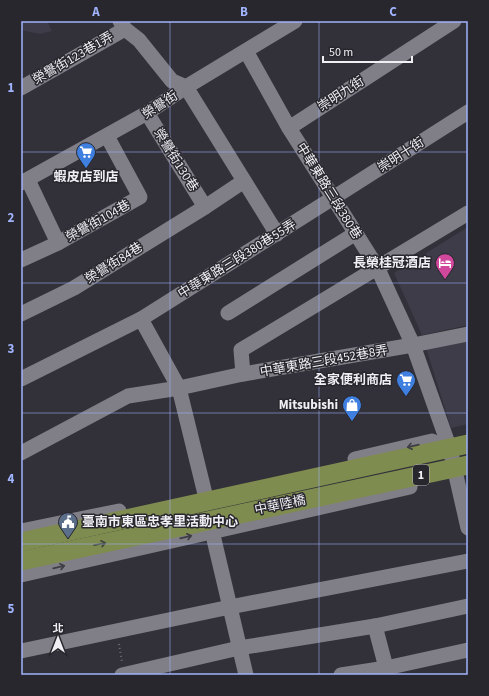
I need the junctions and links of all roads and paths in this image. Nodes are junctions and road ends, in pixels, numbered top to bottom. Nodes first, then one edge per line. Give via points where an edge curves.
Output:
1 (454, 21) edge
2 (289, 23) edge
3 (123, 25) edge
4 (246, 51) junction
5 (186, 87) junction
6 (21, 88) edge
7 (468, 112) edge
8 (147, 113) junction
9 (289, 128) junction
10 (107, 136) junction
11 (24, 181) edge
12 (244, 181) junction
13 (333, 198) junction
14 (205, 207) junction
15 (468, 213) edge
16 (356, 233) junction
17 (276, 234) junction
18 (58, 243) junction
19 (21, 260) edge
20 (377, 267) junction
21 (228, 313) dead end
22 (21, 314) edge
23 (141, 319) junction
24 (468, 334) edge
25 (413, 345) junction
26 (243, 374) junction
27 (21, 379) edge
28 (179, 388) junction
29 (459, 447) edge
30 (21, 453) edge
31 (462, 467) edge
32 (205, 494) junction
33 (468, 528) edge
34 (21, 530) edge
35 (212, 531) junction
36 (21, 542) edge
37 (21, 561) edge
38 (468, 561) edge
39 (21, 575) edge
40 (468, 606) edge
41 (230, 607) junction
42 (375, 626) junction
43 (117, 631) junction
44 (239, 648) junction
45 (468, 650) edge
46 (21, 651) edge
47 (387, 671) edge
48 (123, 675) edge
49 (246, 675) edge
50 (341, 675) edge

1 - 9 street, 崇明九街
2 - 4 street, 榮譽街
3 - 5 street via 139,40 172,81
3 - 6 street, 榮譽街123巷1弄
4 - 5 street, 榮譽街
4 - 9 street, 中華東路三段380巷
5 - 8 street, 榮譽街
5 - 12 street
7 - 13 street, 崇明十街
8 - 10 street, 榮譽街
8 - 14 street, 榮譽街130巷
9 - 13 street, 中華東路三段380巷
10 - 11 street, 榮譽街
10 - 18 street, 榮譽街104巷 via 140,197
11 - 18 street
12 - 14 street, 榮譽街84巷
12 - 17 street
13 - 16 street, 中華東路三段380巷
13 - 17 street, 中華東路三段380巷55弄
14 - 22 street, 榮譽街84巷 via 74,288
15 - 20 street
16 - 20 street, 中華東路三段380巷
16 - 21 street
17 - 23 street, 中華東路三段380巷55弄
18 - 19 street
20 - 25 street, 中華東路三段380巷
20 - 26 street via 241,350
23 - 27 street
23 - 28 street
24 - 25 street, 中華東路三段452巷8弄
25 - 26 street, 中華東路三段452巷8弄
25 - 29 street, 中華東路三段380巷
26 - 28 street, 中華東路三段452巷8弄
28 - 30 street via 128,396
28 - 32 street
29 - 31 street, 中華東路三段380巷
29 -> 32 street via 432,441
29 - 36 main road, 中華陸橋 / 1
31 - 33 street, 中華東路三段380巷
31 - 35 street via 441,480
37 -> 31 main road, 中華陸橋 / 1
32 - 34 street
39 -> 35 street
35 - 41 street
38 - 41 street
40 - 42 street
41 - 43 street
41 - 44 street
42 - 44 street
42 - 47 street
43 - 46 street
43 - 48 path
44 - 48 street
44 - 49 street
45 - 47 street
47 - 50 street

